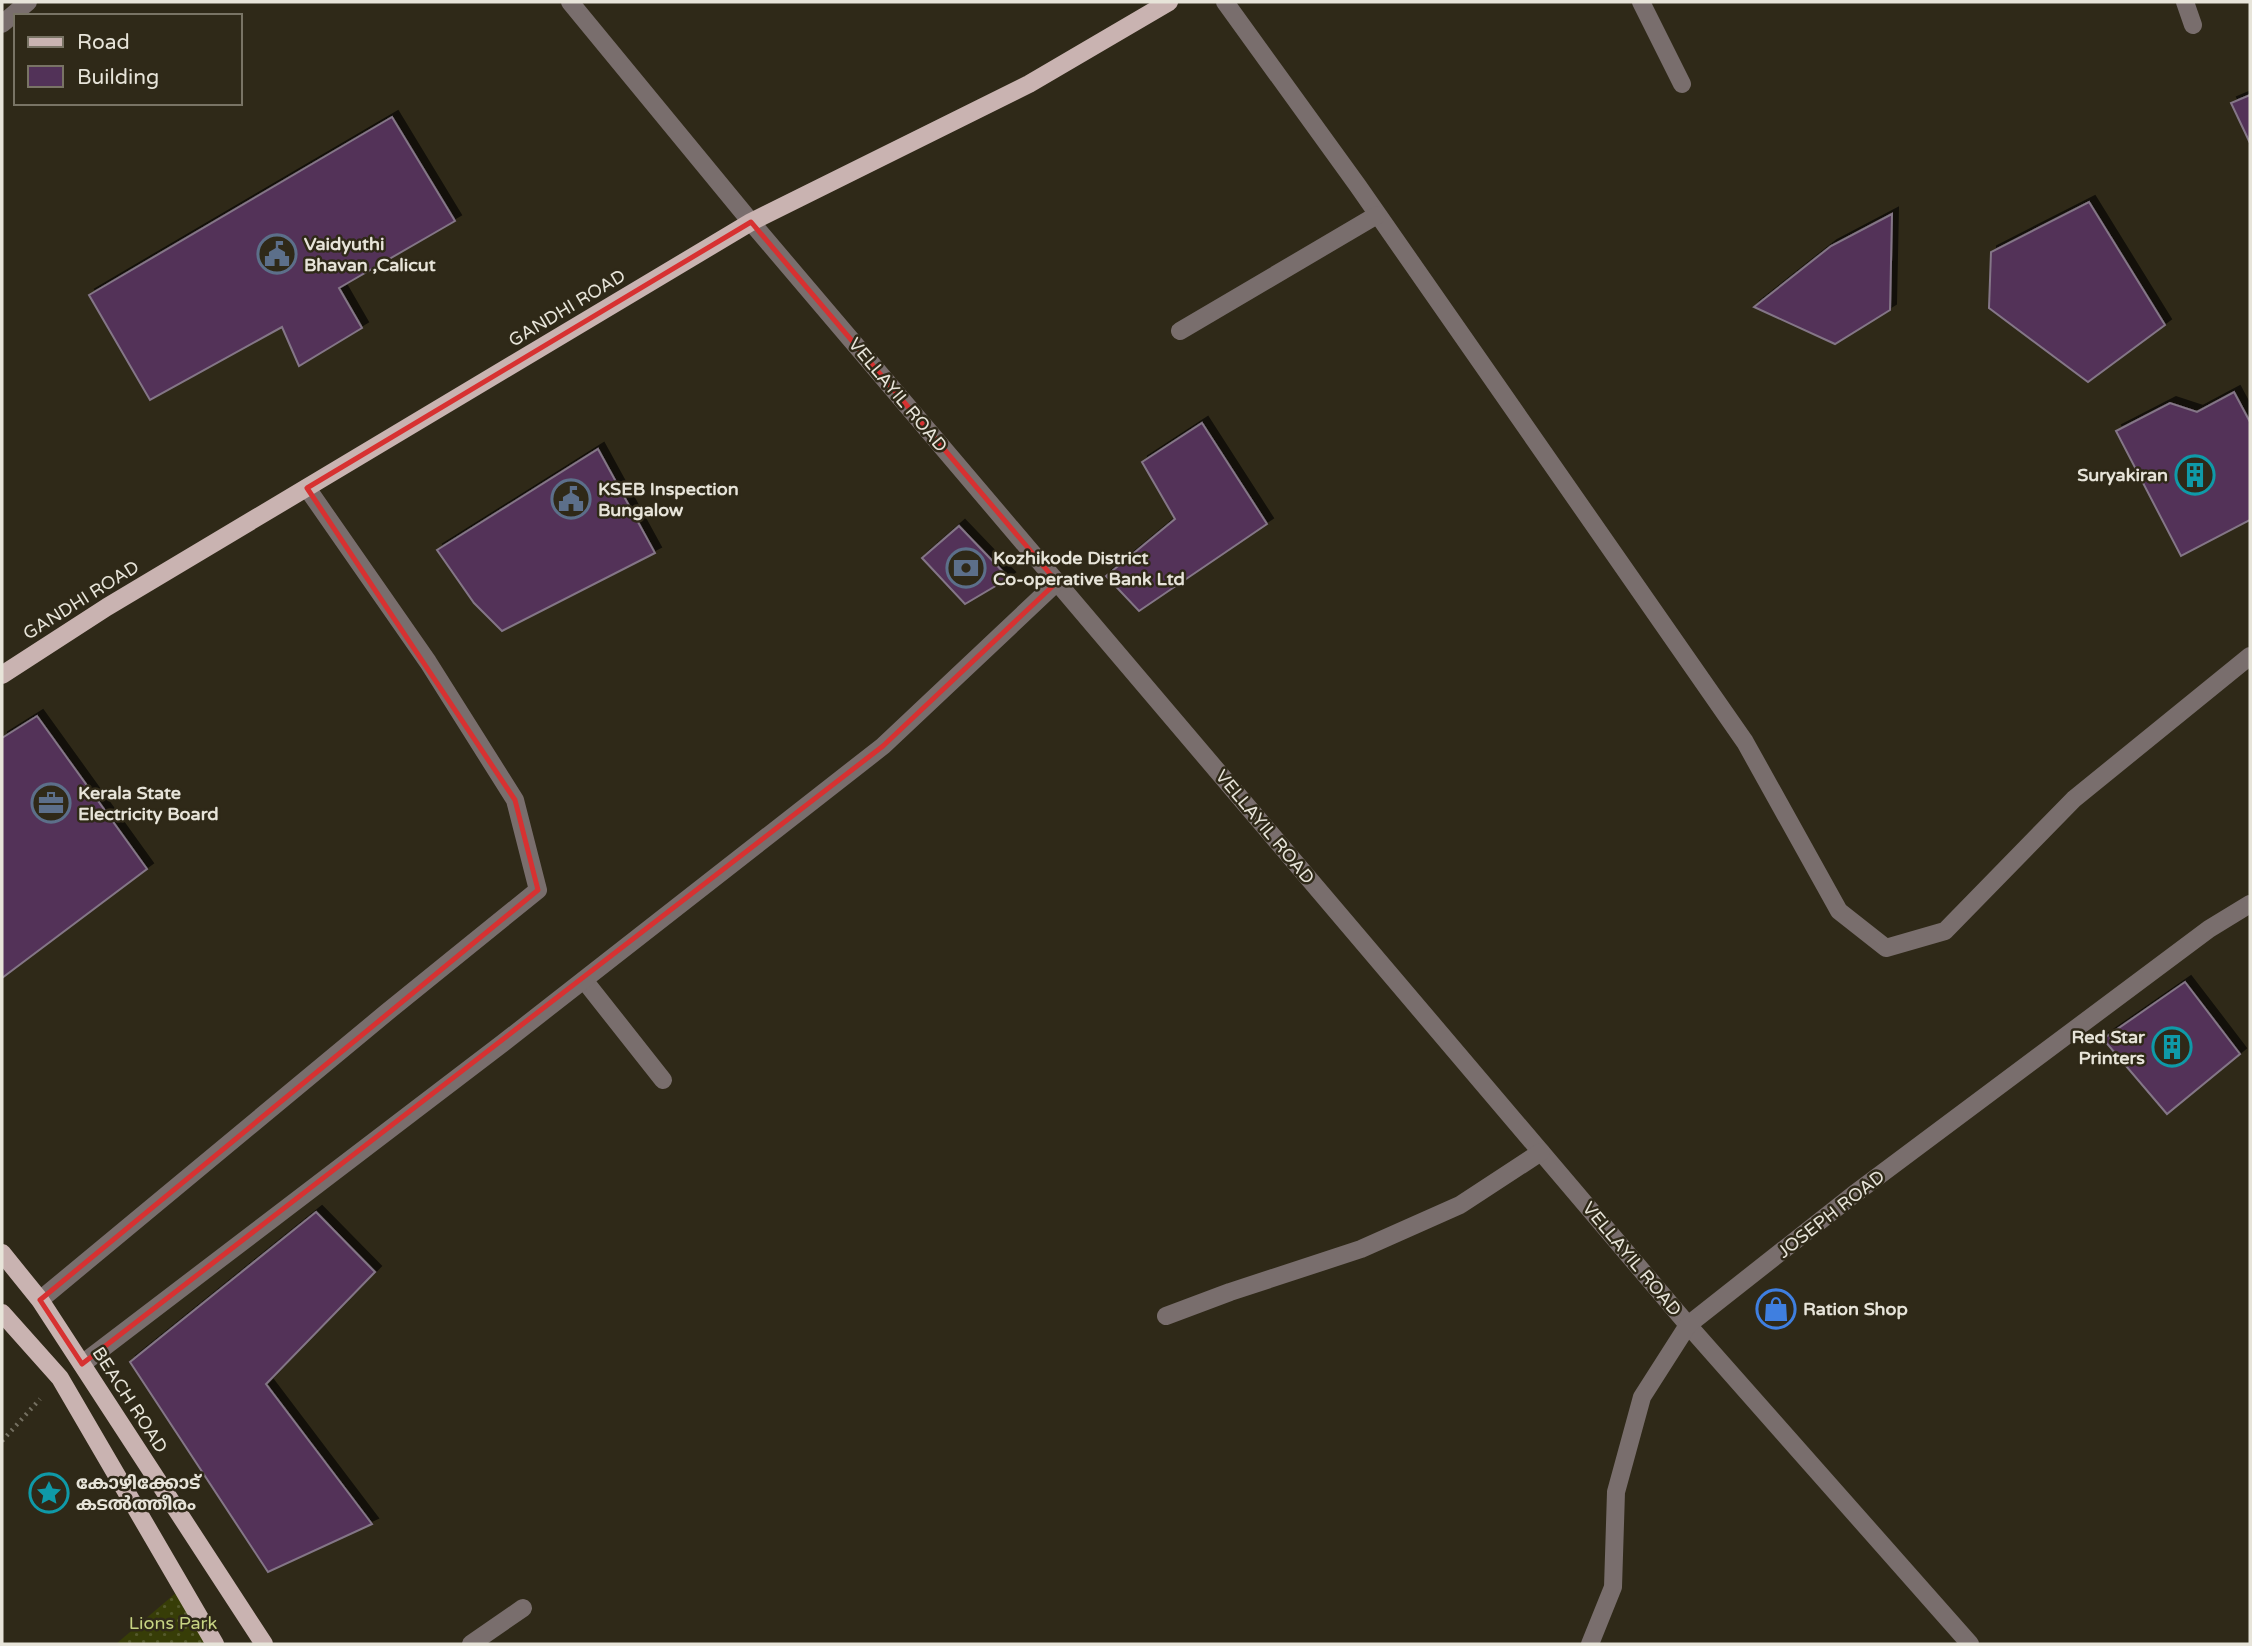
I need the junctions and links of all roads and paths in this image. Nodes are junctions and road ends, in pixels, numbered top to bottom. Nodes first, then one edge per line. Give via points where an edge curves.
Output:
1 (28, 2) edge
2 (570, 2) edge
3 (1169, 2) edge
4 (1225, 2) edge
5 (1641, 2) edge
6 (2185, 2) edge
7 (2, 24) edge
8 (2193, 24) dead end
9 (1682, 84) dead end
10 (1377, 215) junction
11 (751, 222) junction
12 (1180, 331) dead end
13 (307, 488) junction
14 (1057, 582) junction
15 (2250, 656) edge
16 (2, 675) edge
17 (2250, 904) edge
18 (584, 980) junction
19 (663, 1080) dead end
20 (1541, 1152) junction
21 (2, 1253) edge
22 (40, 1300) junction
23 (2, 1313) edge
24 (1166, 1316) dead end
25 (1688, 1325) junction
26 (82, 1364) junction
27 (60, 1378) junction
28 (2, 1441) edge
29 (523, 1608) dead end
30 (215, 1644) edge
31 (264, 1644) edge
32 (471, 1644) edge
33 (1590, 1644) edge
34 (1969, 1644) edge

1 - 7 street
2 - 11 street, VELLAYIL ROAD
3 - 11 main road, GANDHI ROAD via 1029,84
4 - 10 street
5 - 9 street
6 - 8 street
10 - 12 street
10 - 15 street via 1745,742 1839,911 1886,948 1945,931 2074,799
11 - 13 main road, GANDHI ROAD
11 - 14 street, VELLAYIL ROAD
13 - 16 main road, GANDHI ROAD
13 - 22 street via 428,662 514,800 538,890
14 - 18 street via 883,746
14 - 20 street, VELLAYIL ROAD
17 - 25 street, JOSEPH ROAD via 2209,929 1953,1120
18 - 19 street
18 - 26 street
20 - 24 street via 1460,1205 1374,1244
20 - 25 street, VELLAYIL ROAD
21 - 22 main road, BEACH ROAD
22 - 26 main road, BEACH ROAD
23 - 27 main road
25 - 33 street, JOSEPH ROAD via 1642,1397 1616,1492 1613,1587
25 - 34 street, VELLAYIL ROAD
26 - 31 main road, BEACH ROAD
27 - 28 path
27 - 30 main road
29 - 32 street

